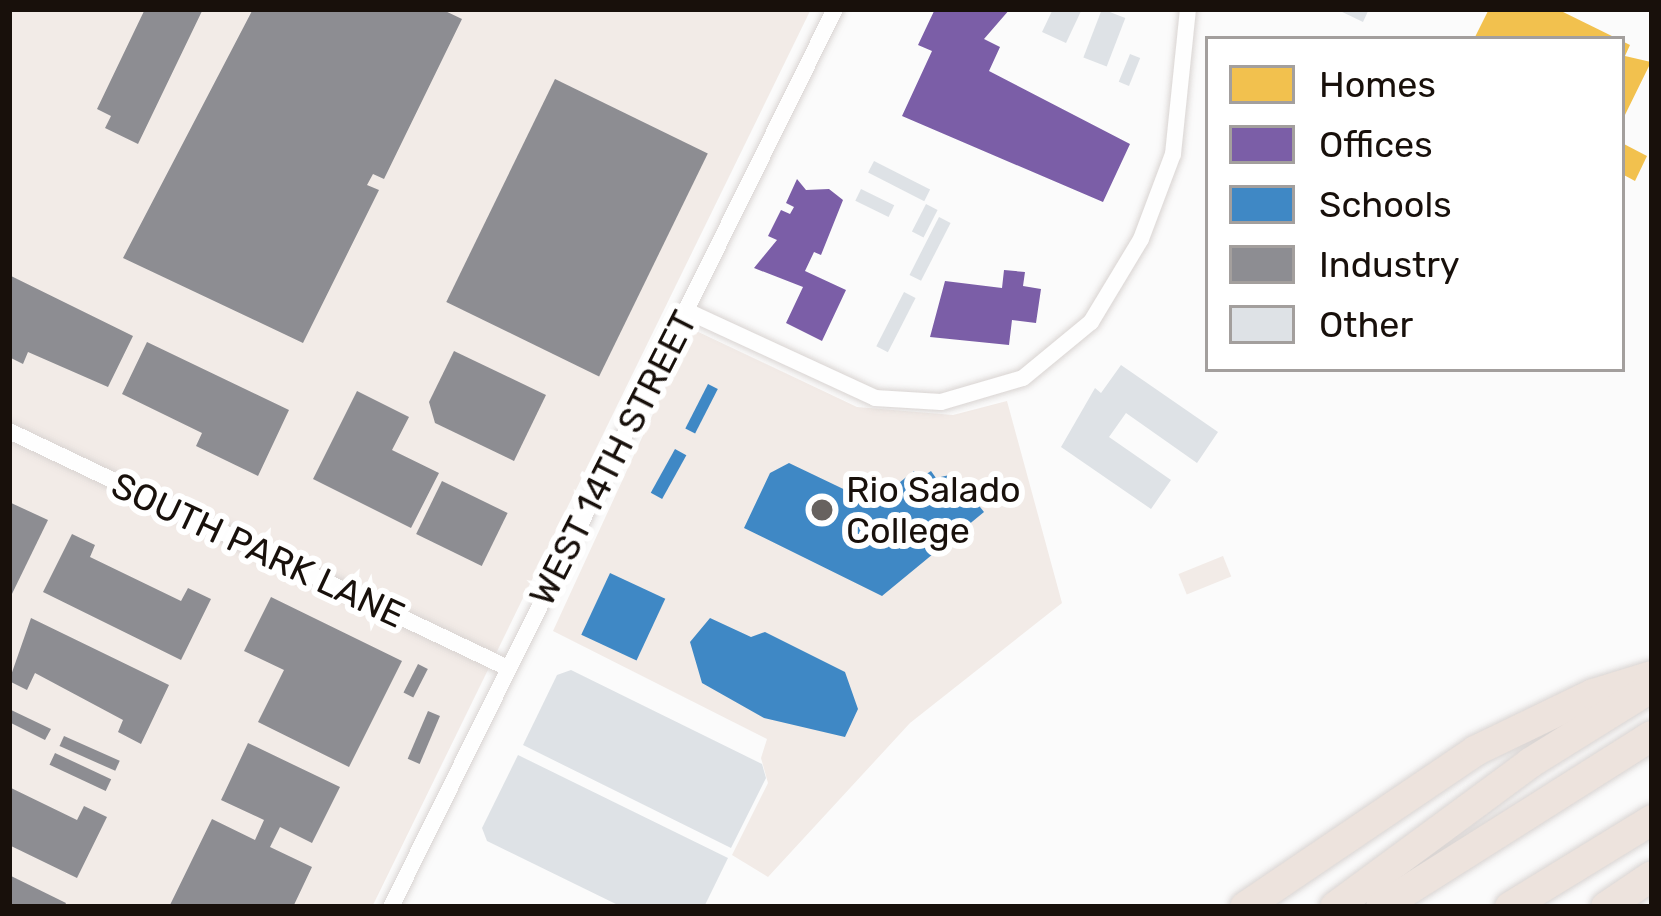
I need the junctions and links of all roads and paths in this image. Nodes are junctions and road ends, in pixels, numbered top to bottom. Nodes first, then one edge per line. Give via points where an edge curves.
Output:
1 (836, 9) edge
2 (1188, 9) edge
3 (688, 311) junction
4 (9, 431) edge
5 (508, 668) junction
6 (1652, 676) edge
7 (1652, 687) edge
8 (1652, 736) edge
9 (1652, 820) edge
10 (1652, 876) edge
11 (391, 907) edge
12 (1245, 907) edge
13 (1335, 907) edge
14 (1381, 907) edge
15 (1510, 907) edge
16 (1606, 907) edge

1 - 3 street, WEST 14TH STREET
2 - 3 street via 1173,154 1131,261 1063,351 978,395 909,404 875,398
3 - 5 street, WEST 14TH STREET
4 - 5 street, SOUTH PARK LANE
5 - 11 street, WEST 14TH STREET
6 - 12 highway via 1593,694 1475,752
7 - 13 highway via 1530,763
8 - 14 highway
9 - 15 highway
10 - 16 highway

